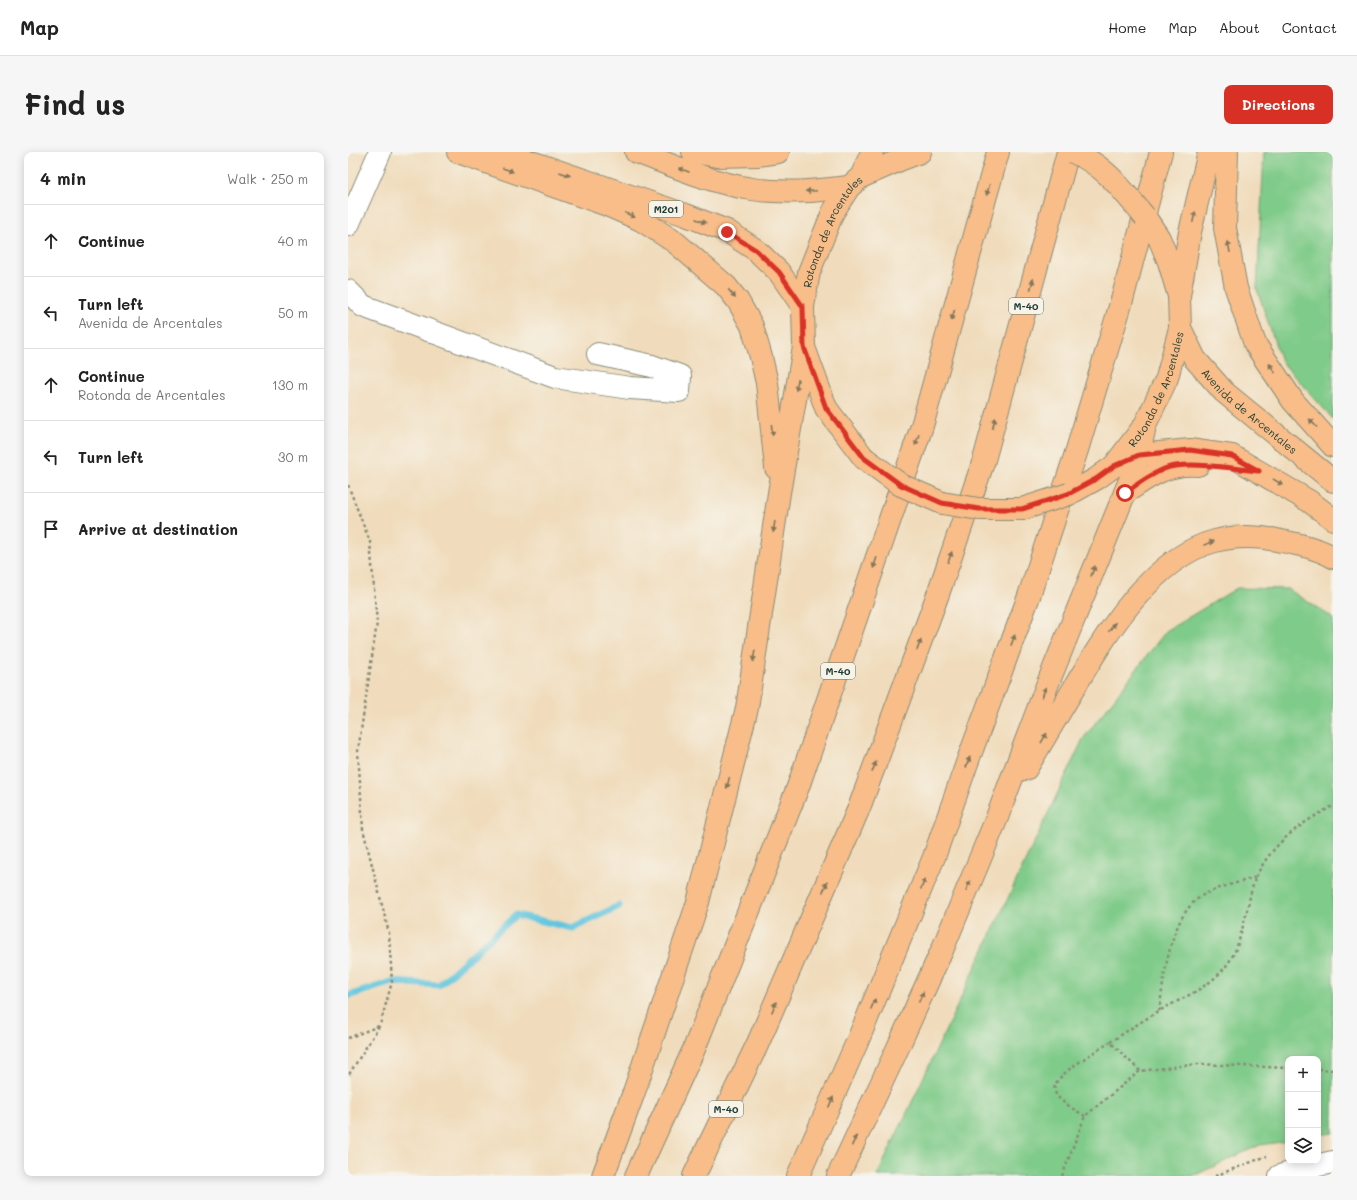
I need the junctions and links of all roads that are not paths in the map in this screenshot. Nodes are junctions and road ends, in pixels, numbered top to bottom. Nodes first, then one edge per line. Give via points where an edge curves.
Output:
1 (380, 152) edge
2 (458, 152) edge
3 (502, 152) edge
4 (636, 152) edge
5 (693, 152) edge
6 (778, 152) edge
7 (872, 152) edge
8 (920, 152) edge
9 (998, 152) edge
10 (1068, 152) edge
11 (1073, 152) edge
12 (1161, 152) edge
13 (1209, 152) edge
14 (1227, 152) edge
15 (855, 182) junction
16 (348, 225) edge
17 (348, 291) edge
18 (1179, 296) junction
19 (803, 307) junction
20 (1180, 328) junction
21 (804, 347) junction
22 (598, 354) dead end
23 (1145, 425) junction
24 (1333, 446) edge
25 (1139, 455) junction
26 (1114, 466) junction
27 (1259, 471) junction
28 (1333, 481) edge
29 (779, 493) junction
30 (1125, 493) junction
31 (1333, 519) edge
32 (1333, 557) edge
33 (996, 820) junction
34 (758, 1043) junction
35 (1333, 1162) edge
36 (603, 1176) edge
37 (636, 1176) edge
38 (694, 1176) edge
39 (708, 1176) edge
40 (798, 1176) edge
41 (838, 1176) edge
42 (1280, 1176) edge

1 - 16 street
2 -> 29 main road via 607,205 641,220 675,242 726,286 752,326 761,357 767,382
3 -> 19 main road, M201 via 686,215 727,232 756,250 779,272
15 -> 4 main road via 818,191 751,189 703,178
5 - 6 main road via 717,156
7 - 15 main road
8 - 15 main road, Rotonda de Arcentales
9 -> 37 main road, M-40 via 922,426 798,788 694,1048
34 -> 10 main road, M-40 via 859,808 938,594 984,460
11 - 18 main road, Rotonda de Arcentales, bridge via 1108,174 1145,217 1159,238
40 -> 12 main road via 934,857 1029,596 1113,330
18 -> 13 main road via 1190,232
24 -> 14 main road via 1293,401 1255,344 1236,288 1225,228
15 - 19 main road, Rotonda de Arcentales via 833,212 821,240 809,272
17 - 22 street via 363,306 554,377 630,388 679,391 680,376 652,366
18 - 20 main road, Rotonda de Arcentales
19 - 21 main road, Rotonda de Arcentales
20 - 23 main road, Rotonda de Arcentales via 1167,378
20 - 28 main road, Avenida de Arcentales via 1195,359 1224,392
21 - 26 main road, Rotonda de Arcentales, bridge via 826,408 864,458 901,485 942,503 979,509 1022,509 1068,494
21 -> 29 main road
23 - 25 main road
23 - 26 main road, Rotonda de Arcentales
25 - 26 main road
25 - 27 main road via 1190,450 1232,456
25 - 30 main road
27 - 30 main road via 1190,464 1165,468
27 -> 31 main road via 1309,501
29 -> 36 main road via 746,708 698,902
33 -> 30 main road via 1049,680
33 -> 32 main road via 1110,629 1152,580 1173,562 1209,543 1236,537 1254,537 1302,545
41 -> 33 main road via 924,990
34 - 38 main road, M-40
34 - 39 main road
35 - 42 street

